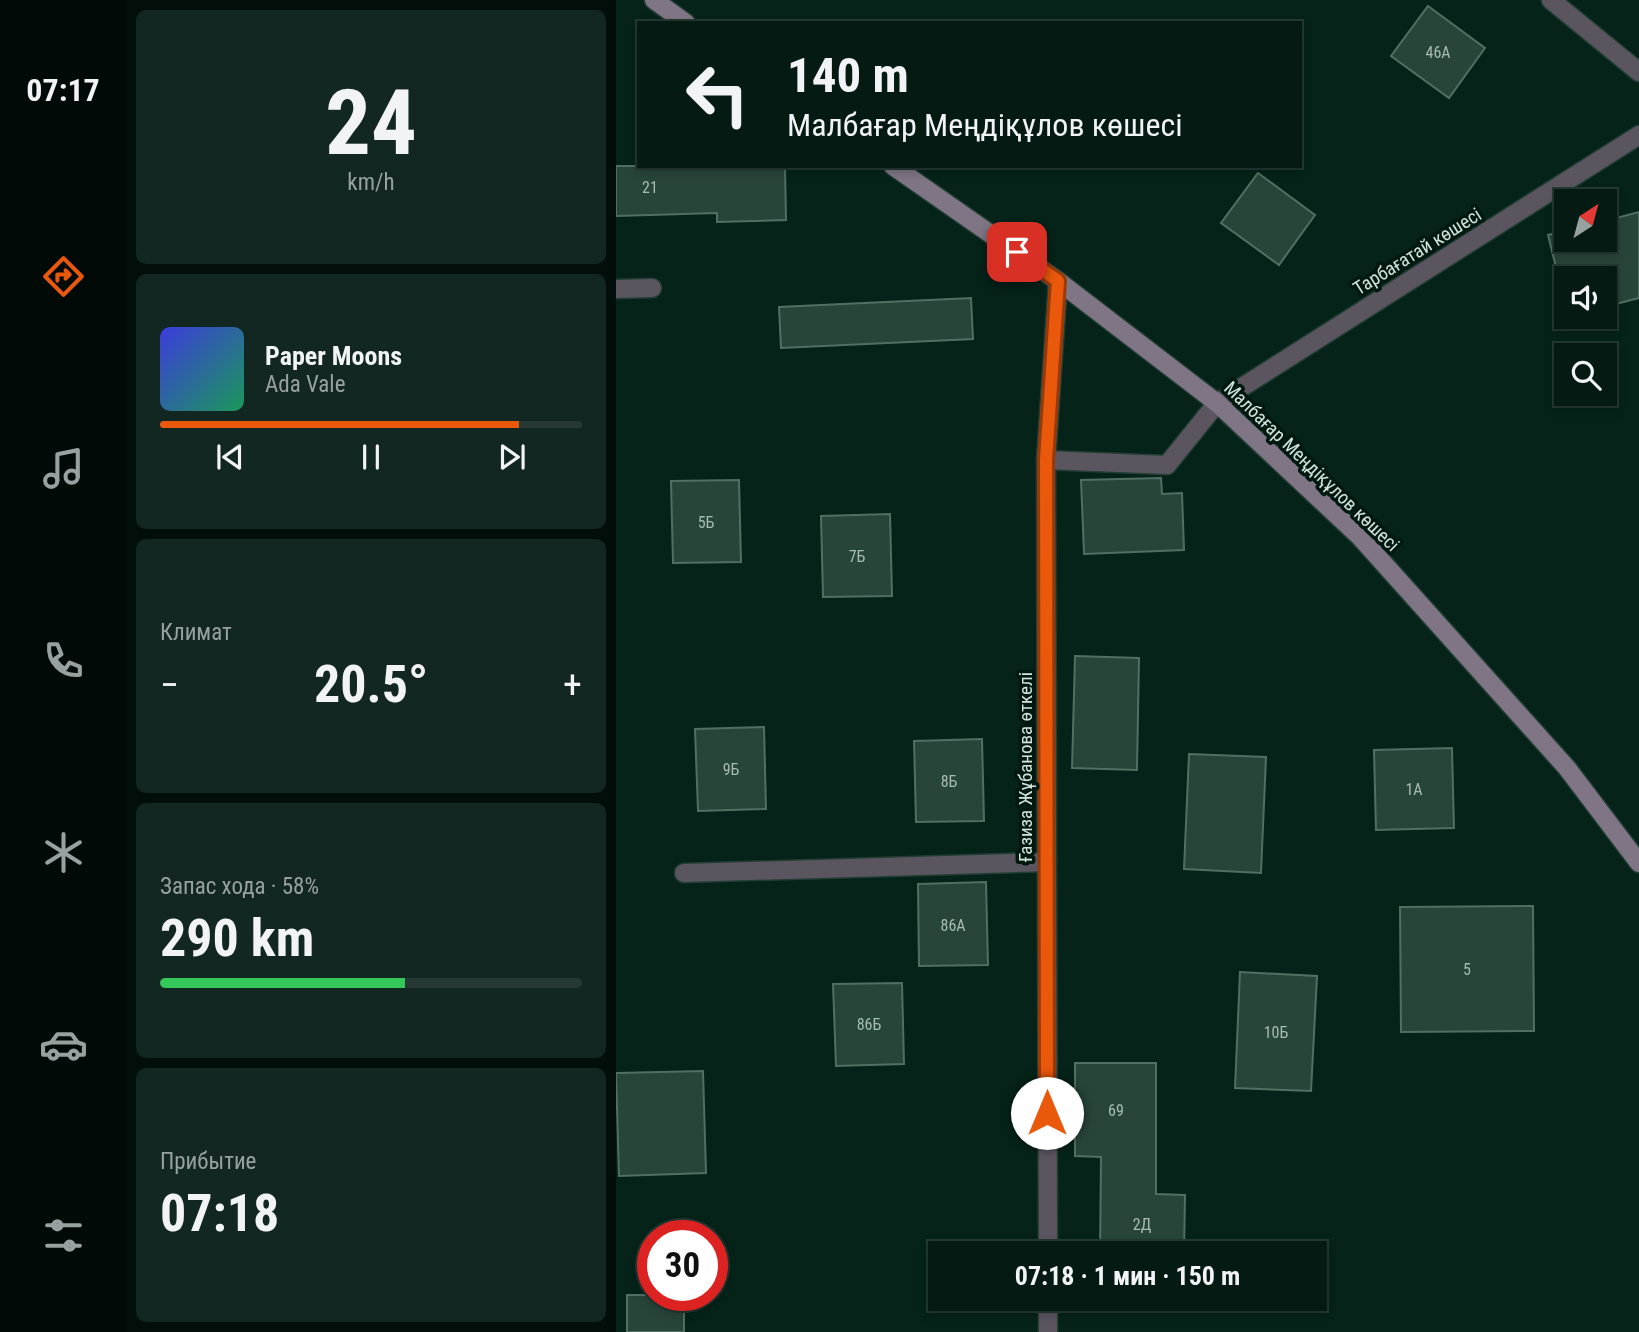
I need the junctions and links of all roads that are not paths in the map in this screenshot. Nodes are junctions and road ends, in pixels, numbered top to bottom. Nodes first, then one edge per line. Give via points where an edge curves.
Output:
1 (654, 0) edge
2 (1551, 0) edge
3 (684, 21) edge
4 (1639, 72) edge
5 (1639, 135) edge
6 (896, 168) edge
7 (1058, 281) junction
8 (652, 288) dead end
9 (616, 289) edge
10 (1217, 403) junction
11 (1046, 460) junction
12 (1638, 860) edge
13 (1047, 862) junction
14 (684, 873) dead end
15 (1048, 1241) edge
16 (1048, 1311) edge
17 (1048, 1332) edge

1 - 3 main road
2 - 4 street
5 - 10 street, Тарбағатай көшесi
6 - 7 main road, Малбағар Меңдіқұлов көшесі
7 - 10 main road, Малбағар Меңдіқұлов көшесі
7 - 11 street, Ғазиза Жұбанова өткелі
8 - 9 street
10 - 11 street, Тарбағатай көшесi via 1167,465
10 - 12 main road, Малбағар Меңдіқұлов көшесі via 1360,537 1567,768
11 - 13 street, Ғазиза Жұбанова өткелі
13 - 14 street
13 - 15 street, Ғазиза Жұбанова өткелі
16 - 17 street

